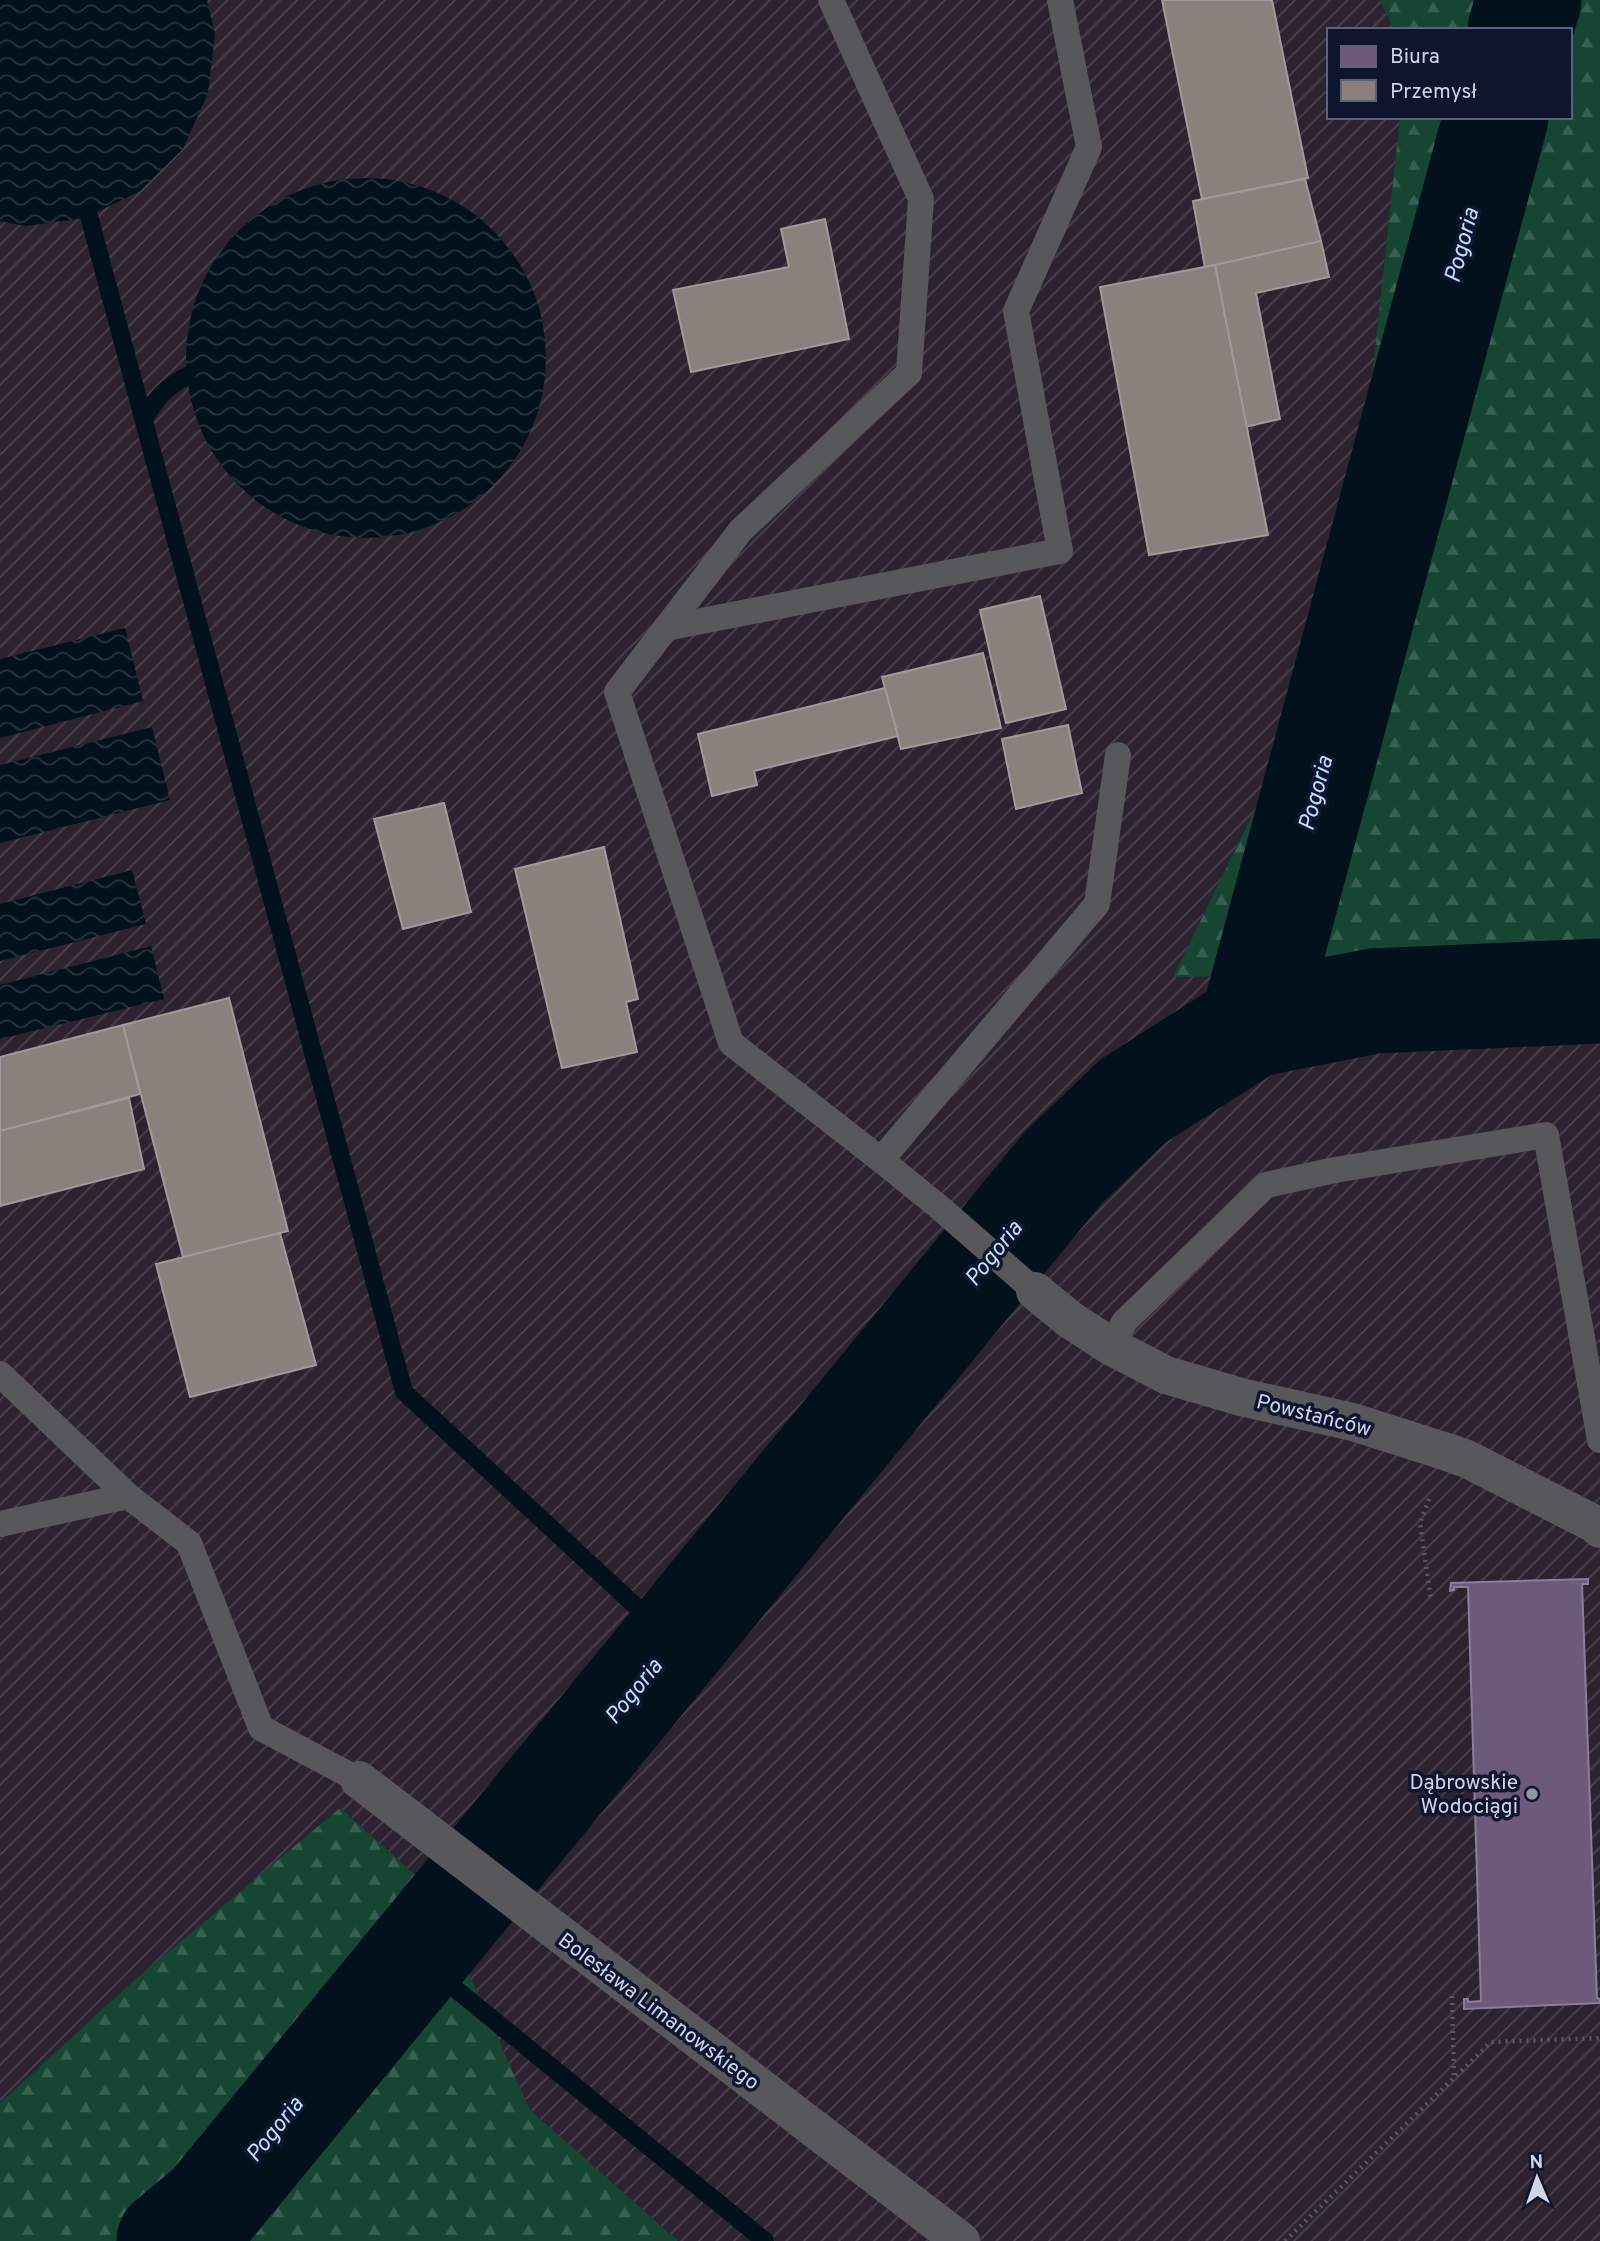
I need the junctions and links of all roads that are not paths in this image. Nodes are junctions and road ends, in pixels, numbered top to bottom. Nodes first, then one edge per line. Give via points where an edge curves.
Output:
1 (831, 0) edge
2 (1060, 0) edge
3 (666, 628) junction
4 (1118, 755) dead end
5 (881, 1160) junction
6 (1035, 1292) joint
7 (1112, 1347) junction
8 (0, 1374) edge
9 (1600, 1440) edge
10 (128, 1496) junction
11 (1598, 1522) edge
12 (0, 1524) edge
13 (359, 1780) joint
14 (961, 2241) edge

1 - 3 lane via 921,199 909,373 741,530
2 - 3 lane via 1089,147 1016,311 1059,551
3 - 5 lane via 618,692 731,1043
4 - 5 lane via 1097,904
5 - 6 lane
6 - 7 street, Powstańców
7 - 9 lane via 1124,1322 1266,1185 1546,1135
7 - 11 street, Powstańców via 1166,1376 1353,1422 1447,1452
8 - 10 lane
10 - 12 lane
10 - 13 lane via 189,1543 261,1728
13 - 14 street, Bolesława Limanowskiego

